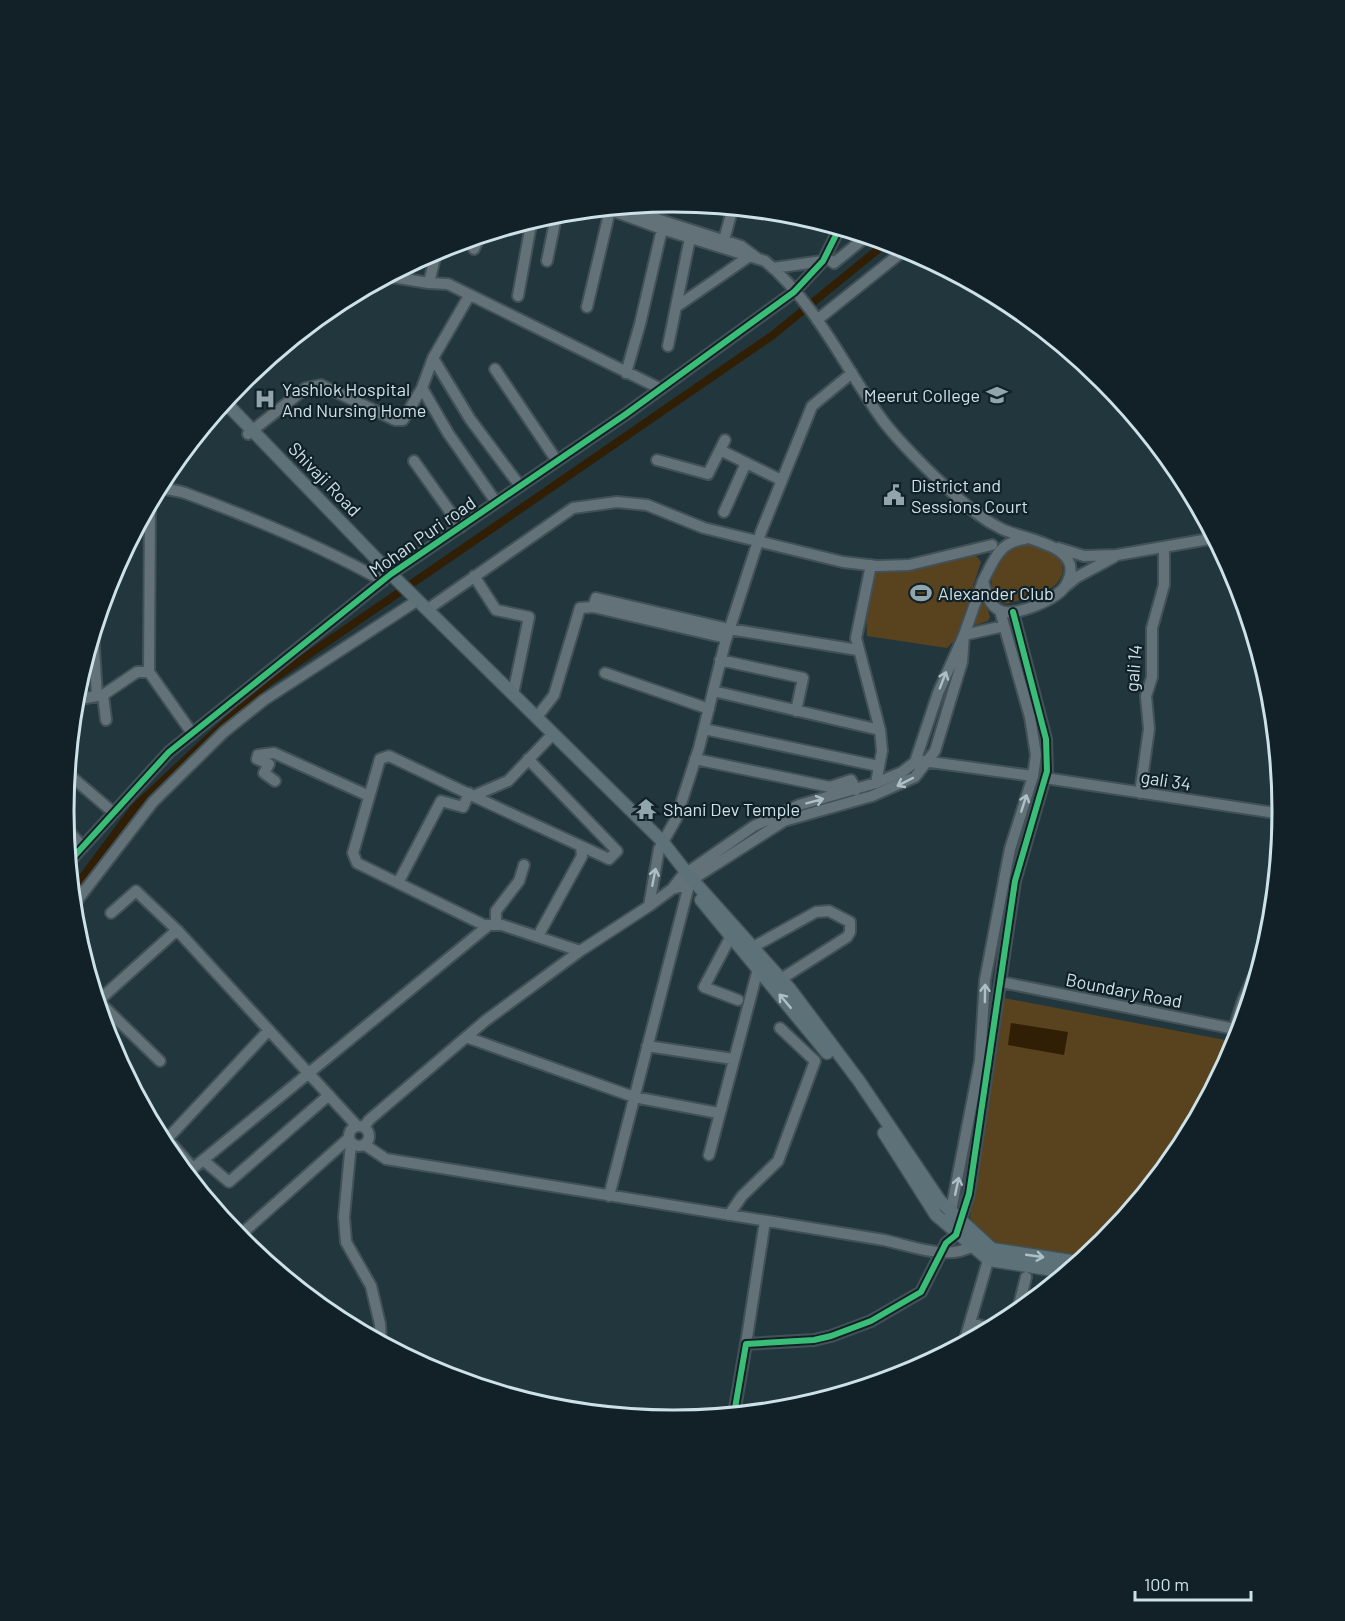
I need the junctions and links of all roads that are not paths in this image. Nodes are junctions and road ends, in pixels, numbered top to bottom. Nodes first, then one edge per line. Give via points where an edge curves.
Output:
1 (630, 213) edge
2 (626, 214) edge
3 (610, 215) edge
4 (731, 215) edge
5 (555, 223) edge
6 (530, 229) edge
7 (662, 229) junction
8 (836, 234) edge
9 (690, 238) junction
10 (724, 240) junction
11 (860, 242) edge
12 (476, 245) edge
13 (474, 249) dead end
14 (897, 255) edge
15 (752, 258) junction
16 (824, 259) junction
17 (434, 261) edge
18 (547, 261) dead end
19 (773, 268) junction
20 (399, 278) edge
21 (429, 283) junction
22 (794, 292) junction
23 (469, 296) junction
24 (518, 296) dead end
25 (587, 307) dead end
26 (676, 308) junction
27 (814, 317) junction
28 (668, 345) dead end
29 (433, 358) junction
30 (495, 369) dead end
31 (626, 373) junction
32 (852, 373) junction
33 (422, 388) junction
34 (661, 389) junction
35 (230, 408) edge
36 (227, 411) edge
37 (251, 432) junction
38 (657, 460) dead end
39 (414, 461) dead end
40 (557, 461) junction
41 (746, 463) junction
42 (781, 480) junction
43 (520, 486) junction
44 (167, 489) edge
45 (496, 502) junction
46 (724, 512) dead end
47 (150, 519) edge
48 (985, 520) junction
49 (461, 527) junction
50 (1025, 539) junction
51 (1206, 540) edge
52 (758, 542) junction
53 (992, 545) junction
54 (1053, 547) junction
55 (1164, 547) junction
56 (1117, 555) junction
57 (993, 561) junction
58 (871, 565) junction
59 (474, 576) junction
60 (391, 580) junction
61 (983, 581) junction
62 (1064, 588) junction
63 (415, 600) junction
64 (428, 609) junction
65 (1000, 611) junction
66 (1013, 612) junction
67 (1004, 626) junction
68 (728, 633) junction
69 (964, 635) junction
70 (457, 641) junction
71 (858, 650) junction
72 (95, 651) edge
73 (720, 660) junction
74 (149, 672) junction
75 (605, 673) dead end
76 (713, 691) junction
77 (513, 693) junction
78 (100, 695) junction
79 (84, 698) edge
80 (709, 709) junction
81 (796, 711) junction
82 (537, 717) junction
83 (106, 720) dead end
84 (704, 729) junction
85 (880, 730) junction
86 (192, 733) junction
87 (549, 738) junction
88 (528, 759) junction
89 (695, 759) junction
90 (922, 761) junction
91 (878, 766) junction
92 (1033, 776) junction
93 (1045, 778) junction
94 (75, 780) edge
95 (275, 781) dead end
96 (876, 783) junction
97 (856, 790) junction
98 (1140, 793) junction
99 (471, 795) junction
100 (369, 796) junction
101 (114, 813) junction
102 (1272, 813) edge
103 (75, 838) edge
104 (661, 845) junction
105 (83, 847) junction
106 (581, 847) junction
107 (76, 855) edge
108 (524, 865) dead end
109 (687, 879) junction
110 (398, 883) junction
111 (80, 896) edge
112 (649, 906) junction
113 (111, 913) dead end
114 (492, 925) junction
115 (177, 930) junction
116 (538, 936) junction
117 (731, 936) junction
118 (753, 947) junction
119 (579, 951) junction
120 (758, 969) junction
121 (781, 979) junction
122 (1001, 982) junction
123 (103, 996) edge
124 (738, 1000) dead end
125 (108, 1012) edge
126 (780, 1028) dead end
127 (1230, 1029) edge
128 (269, 1030) junction
129 (466, 1037) junction
130 (821, 1044) junction
131 (647, 1046) junction
132 (732, 1059) junction
133 (815, 1060) junction
134 (160, 1061) dead end
135 (309, 1074) junction
136 (329, 1095) junction
137 (634, 1097) junction
138 (718, 1113) junction
139 (361, 1126) junction
140 (170, 1136) edge
141 (350, 1140) junction
142 (365, 1145) junction
143 (709, 1155) dead end
144 (203, 1160) junction
145 (193, 1169) edge
146 (609, 1196) junction
147 (951, 1211) junction
148 (729, 1215) junction
149 (765, 1221) junction
150 (955, 1226) junction
151 (246, 1230) edge
152 (973, 1246) junction
153 (944, 1248) junction
154 (990, 1255) junction
155 (1059, 1267) edge
156 (1026, 1277) dead end
157 (1021, 1298) edge
158 (970, 1323) junction
159 (978, 1325) edge
160 (967, 1331) edge
161 (381, 1333) edge
162 (746, 1344) junction
163 (735, 1406) edge

1 - 10 street
2 - 7 street
3 - 25 street
4 - 10 street
5 - 18 street
6 - 24 street
7 - 9 street
7 - 31 street
8 - 16 street, Mohan Puri road
9 - 15 street
9 - 26 street
10 - 15 street via 751,251
11 - 16 street via 834,263
12 - 13 street
14 - 27 street
15 - 19 street
15 - 26 street
16 - 19 street
16 - 22 street, Mohan Puri road
17 - 21 street
19 - 22 street
20 - 21 street
21 - 23 street via 448,284
22 - 27 street
22 - 34 street, Mohan Puri road
23 - 29 street
23 - 31 street
26 - 28 street
27 - 32 street
29 - 33 street
29 - 43 street via 470,419
30 - 40 street
31 - 34 street
32 - 42 street via 812,406
32 - 48 street via 883,420 951,492
33 - 37 street via 403,420 395,420 321,385 306,388
33 - 45 street via 448,434
34 - 40 street, Mohan Puri road
35 - 37 main road, Shivaji Road
36 - 37 main road
37 - 60 main road, Shivaji Road
38 - 41 street via 708,474 722,445
39 - 49 street
40 - 43 street, Mohan Puri road
41 - 42 street
41 - 46 street
42 - 52 street
43 - 45 street, Mohan Puri road
44 - 60 street via 279,529
45 - 49 street, Mohan Puri road
47 - 74 street
48 - 50 street
48 - 53 street
49 - 60 street, Mohan Puri road
50 - 54 street
50 - 57 street via 1008,542
51 - 55 street
52 - 58 street
52 - 59 street via 704,528 647,506 606,503 573,507
52 - 68 street
53 - 57 street
53 - 58 street via 909,565
54 - 56 street via 1084,556
54 - 62 street via 1070,566
55 - 56 street
55 - 98 street, gali 14 via 1164,585 1152,628 1152,677 1146,696 1149,729
56 - 62 street
57 - 61 street
58 - 71 street via 856,638
59 - 64 street
59 - 77 street via 496,610 529,617
60 - 63 main road, Shivaji Road
60 - 86 street, Mohan Puri road
61 - 65 street via 988,599
61 - 69 street
62 - 66 street via 1045,601
63 - 64 main road
63 - 70 main road
63 - 111 street via 264,700 224,732 153,802
64 - 70 main road
65 - 66 street
65 - 67 street
66 - 93 street via 1046,739
67 - 69 street
67 - 92 street via 1030,717 1036,755
68 - 71 street
68 - 73 street
68 - 82 street via 580,608 554,695
69 - 90 street via 948,667
70 - 77 main road
70 - 87 main road
71 - 85 street
72 - 78 street
73 - 76 street
73 - 81 street via 803,678
74 - 78 street via 137,672
74 - 86 street
75 - 80 street
76 - 80 street
76 - 81 street
77 - 82 main road
78 - 79 street
78 - 83 street
80 - 84 street
81 - 85 street
82 - 104 main road
84 - 89 street
84 - 91 street
85 - 91 street via 882,751
86 - 101 street, Mohan Puri road via 168,752
87 - 88 street
87 - 104 main road
88 - 99 street via 508,781
88 - 106 street via 618,851 609,859
89 - 97 street via 830,787 852,780
89 - 104 street via 676,819
90 - 92 street
90 - 96 street
90 -> 109 street via 915,777 900,785 784,821
91 - 96 street
147 -> 92 street via 980,1061 985,980 1010,849
93 - 98 street, gali 34
93 - 122 street via 1015,881
94 - 101 street
95 - 100 street via 264,773 268,764 257,759 258,755 274,753
96 - 97 street
109 -> 97 street via 754,826 799,805
98 - 102 street, gali 34
99 - 100 street via 389,756 380,759
99 - 106 street
99 - 110 street via 463,807 441,801
100 - 110 street via 353,853 357,863
101 - 105 street, Mohan Puri road
103 - 105 street
104 - 109 main road
112 -> 104 street
105 - 107 street, Mohan Puri road
106 - 116 street via 582,856
108 - 114 street via 519,881 496,910
109 - 112 street
109 - 117 main road
109 - 118 main road
109 - 131 street
110 - 114 street
112 - 119 street
113 - 115 street via 136,891
114 - 116 street
114 - 135 street
115 - 123 street
115 - 128 street
116 - 119 street
117 - 120 main road
117 - 124 street via 704,987
118 - 121 main road
118 - 121 street via 816,912 829,910 850,922 847,937
119 - 129 street
130 -> 120 main road
120 - 132 street
121 - 147 main road
122 - 127 street, Boundary Road
122 - 150 street via 969,1194
125 - 134 street
126 - 133 street
128 - 135 street
128 - 140 street
129 - 137 street
129 - 139 street
130 - 133 street
130 - 150 main road via 856,1090 936,1215
131 - 132 street
131 - 137 street
132 - 138 street
133 - 148 street via 778,1161 742,1196
135 - 136 street
135 - 144 street
136 - 139 street
136 - 144 street via 229,1182
137 - 138 street
137 - 146 street
138 - 143 street
139 - 141 street via 351,1129
139 - 142 street via 369,1135
141 - 142 street via 357,1147
141 - 151 street
141 - 161 street via 346,1242 371,1286
142 - 146 street via 386,1159
144 - 145 street
146 - 148 street
147 - 150 main road
148 - 149 street
149 - 153 street
149 - 162 street
150 - 152 main road
150 - 153 street
150 - 154 main road
152 - 153 street via 956,1254
152 - 154 main road
153 - 162 street via 921,1292 871,1321 814,1340
154 - 155 main road
154 - 158 street
156 - 157 street
158 - 159 street
158 - 160 street
162 - 163 street

